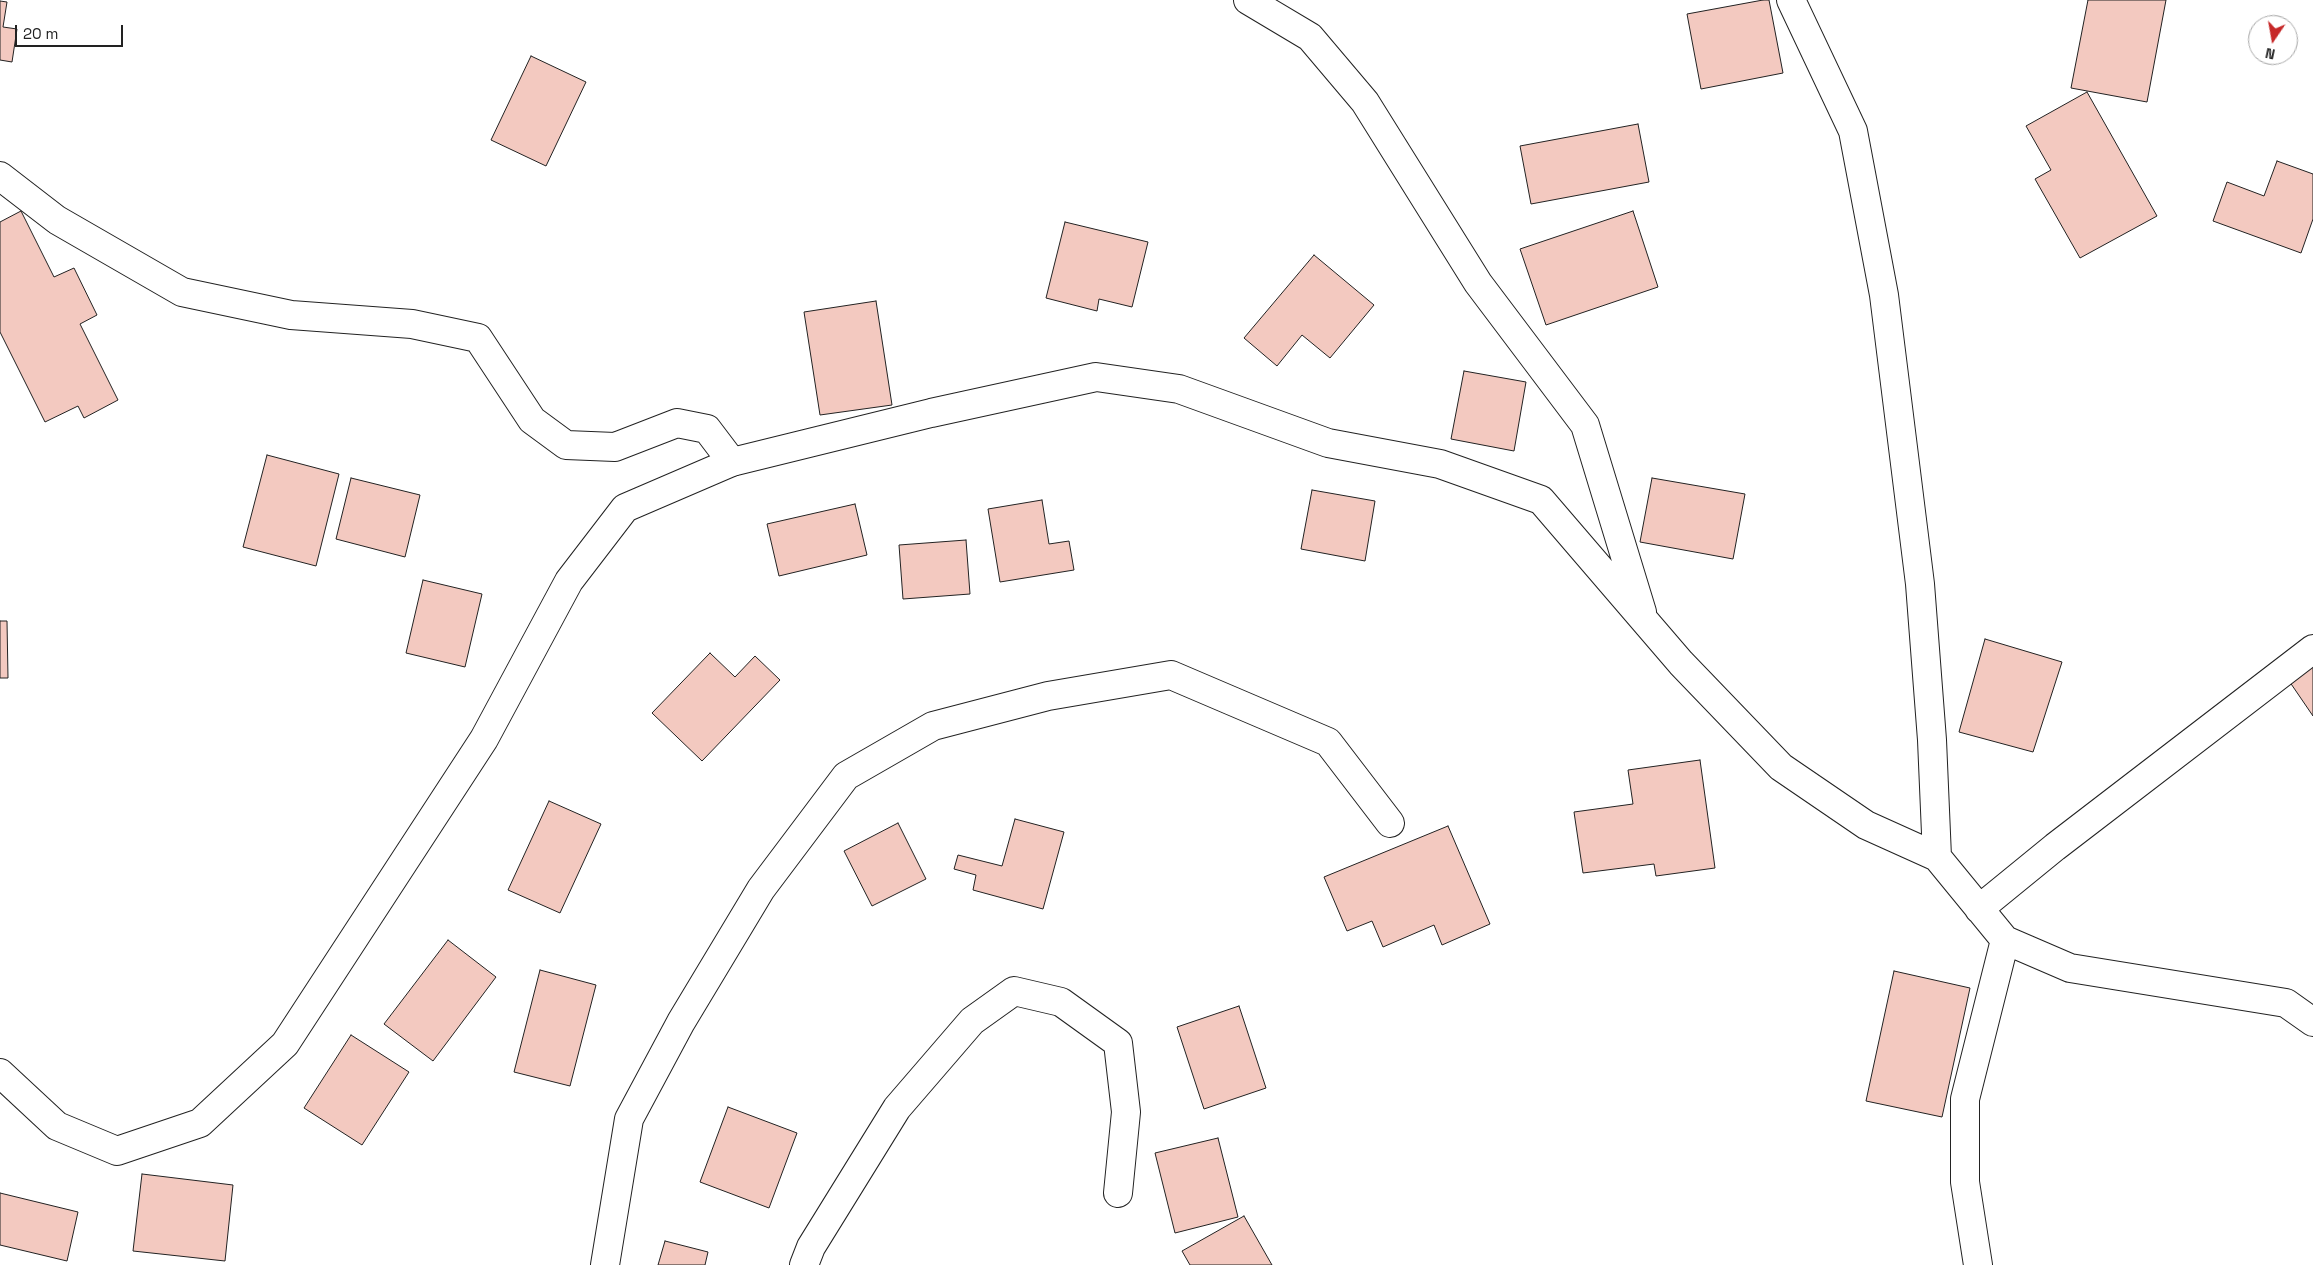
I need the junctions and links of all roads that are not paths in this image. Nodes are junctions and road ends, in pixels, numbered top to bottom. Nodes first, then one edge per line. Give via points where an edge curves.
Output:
1 (1248, 0) edge
2 (1791, 0) edge
3 (0, 176) edge
4 (732, 462) junction
5 (1645, 621) junction
6 (2313, 649) edge
7 (1390, 823) dead end
8 (1937, 857) junction
9 (1979, 909) junction
10 (2005, 940) junction
11 (2313, 1022) edge
12 (0, 1073) edge
13 (1118, 1193) dead end
14 (605, 1265) edge
15 (804, 1265) edge
16 (1978, 1265) edge

1 - 5 street via 1310,37 1365,102 1478,283 1585,425
2 - 8 street via 1853,131 1884,295 1920,584
3 - 4 street via 57,220 182,292 291,315 412,324 478,338 532,420 566,445 615,446 677,423 707,429
4 - 5 street via 1096,377 1179,389 1328,443 1440,464 1541,500
4 - 12 street via 625,508 569,581 484,739 285,1044 200,1123 117,1151 56,1126
5 - 8 street via 1680,663 1781,767 1866,825
6 - 9 street
7 - 14 street via 1328,742 1171,675 1048,696 933,726 846,776 761,889 681,1022 629,1119
8 - 9 street
9 - 10 street
10 - 11 street via 2070,968 2286,1003
10 - 16 street via 1965,1099 1965,1182
13 - 15 street via 1126,1112 1118,1043 1061,1002 1014,992 972,1021 897,1108 811,1247

